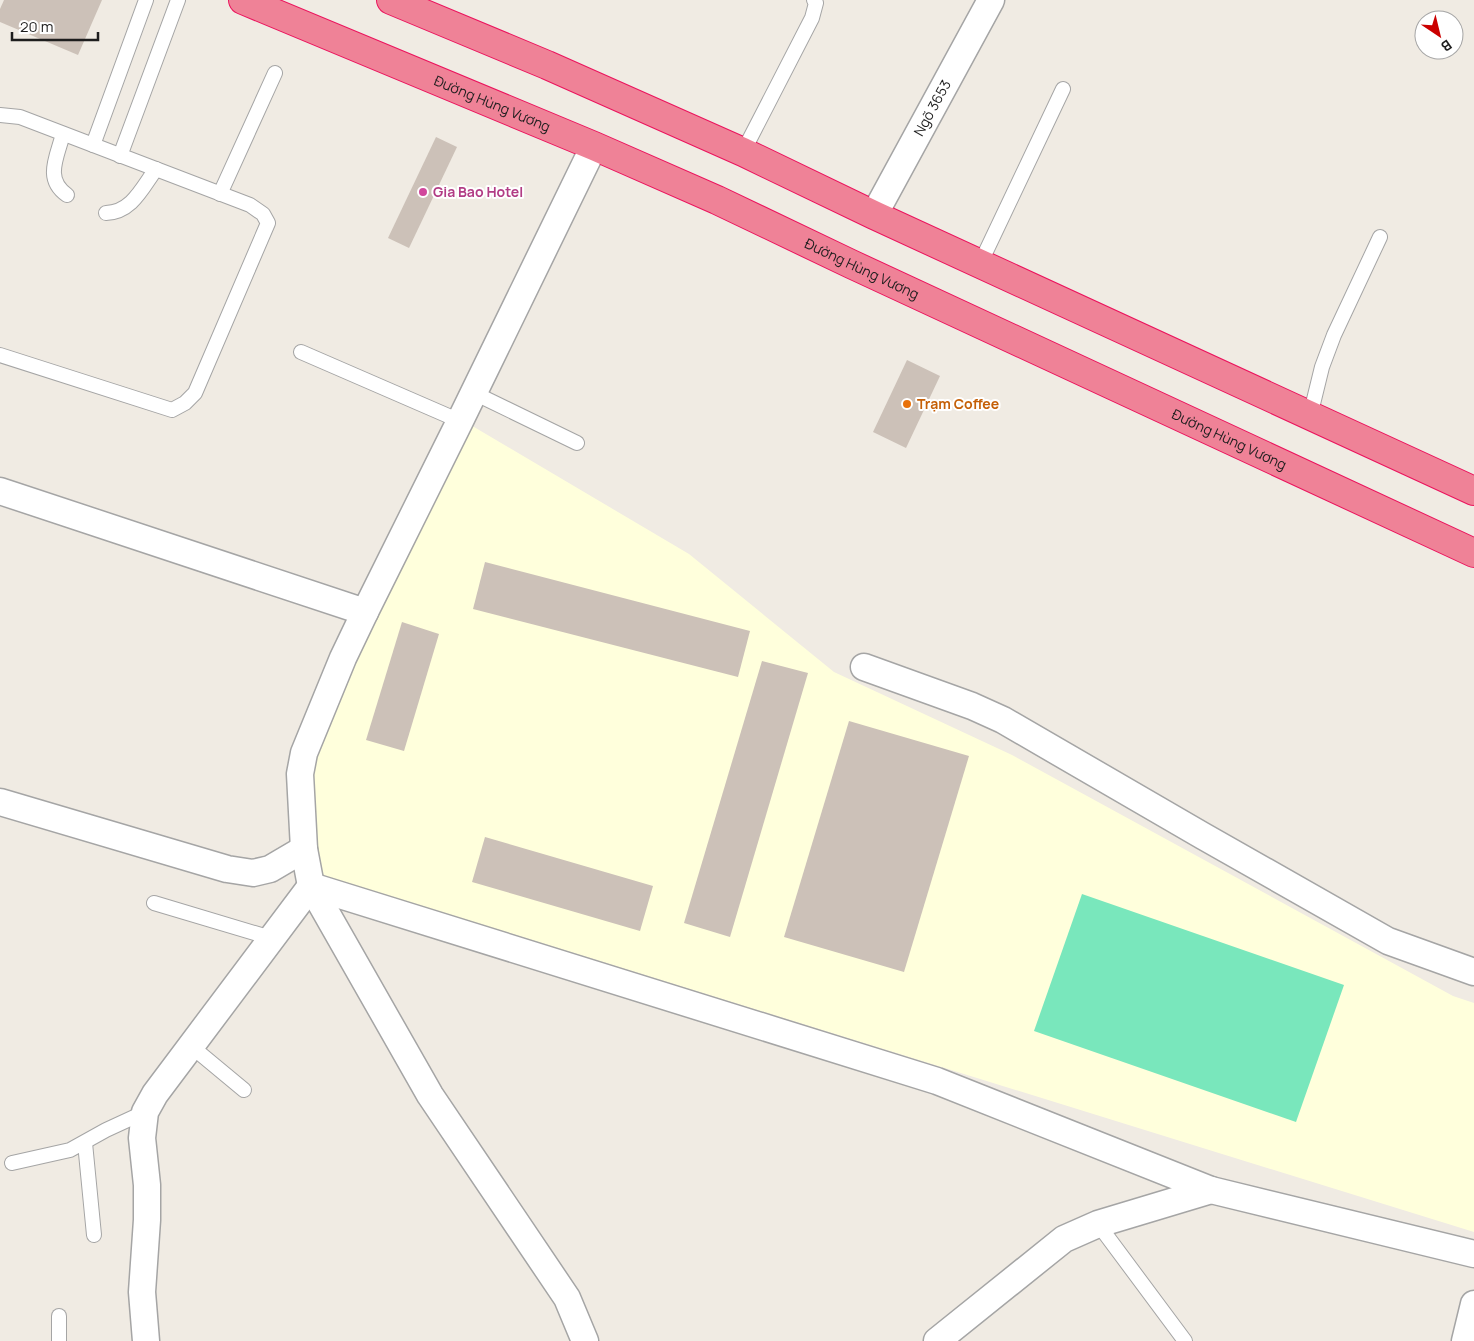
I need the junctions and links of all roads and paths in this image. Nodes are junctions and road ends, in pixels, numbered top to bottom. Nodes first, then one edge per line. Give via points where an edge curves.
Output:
1 (146, 0) edge
2 (178, 0) edge
3 (243, 0) edge
4 (391, 0) edge
5 (814, 0) edge
6 (991, 0) edge
7 (275, 73) dead end
8 (1063, 88) dead end
9 (0, 115) edge
10 (63, 134) junction
11 (93, 145) junction
12 (594, 146) junction
13 (743, 152) junction
14 (120, 156) junction
15 (156, 170) junction
16 (220, 194) junction
17 (67, 195) dead end
18 (106, 213) dead end
19 (874, 214) junction
20 (1380, 236) dead end
21 (980, 264) junction
22 (301, 352) dead end
23 (0, 354) edge
24 (474, 393) junction
25 (1310, 416) junction
26 (460, 421) junction
27 (577, 443) dead end
28 (0, 491) edge
29 (1474, 491) edge
30 (1474, 553) edge
31 (365, 612) junction
32 (864, 667) dead end
33 (0, 802) edge
34 (304, 849) junction
35 (311, 886) junction
36 (154, 903) dead end
37 (271, 938) junction
38 (1474, 972) edge
39 (191, 1046) junction
40 (244, 1090) dead end
41 (145, 1112) junction
42 (85, 1143) junction
43 (12, 1163) dead end
44 (1211, 1190) junction
45 (1098, 1224) junction
46 (94, 1235) dead end
47 (1474, 1254) edge
48 (1474, 1304) edge
49 (58, 1316) dead end
50 (59, 1341) edge
51 (146, 1341) edge
52 (584, 1341) edge
53 (937, 1341) edge
54 (1185, 1341) edge
55 (1465, 1341) edge

1 - 11 lane
2 - 14 lane
3 - 12 highway, Đường Hùng Vương
4 - 13 highway
5 - 13 lane via 812,18
6 - 19 street, Ngõ 3653
7 - 16 lane
8 - 21 lane
9 - 10 lane via 20,117
10 - 11 lane
10 - 17 lane via 53,174 55,184
11 - 14 lane
12 - 24 street
12 - 30 highway, Đường Hùng Vương via 718,200
13 - 19 highway
14 - 15 lane
15 - 16 lane
15 - 18 lane via 130,204 116,212
16 - 23 lane via 250,205 263,214 268,223 195,393 185,403 172,410
19 - 21 highway
20 - 25 lane via 1328,351
21 - 25 highway
22 - 26 lane
24 - 26 street
24 - 27 lane
25 - 29 highway
26 - 31 street
28 - 31 street
31 - 34 street via 304,753 300,774
32 - 38 street via 1003,720 1388,940
33 - 34 street via 227,869 253,873 270,868
34 - 35 street
35 - 37 street
35 - 44 street via 936,1081
35 - 52 street via 430,1094 567,1298
36 - 37 lane
37 - 39 street
39 - 40 lane
39 - 41 street
41 - 42 lane
41 - 51 street via 142,1138 147,1220 142,1292
42 - 43 lane via 70,1150
42 - 46 lane
44 - 45 street
44 - 47 street
45 - 53 street via 1064,1239
45 - 54 lane
48 - 55 street
49 - 50 lane

